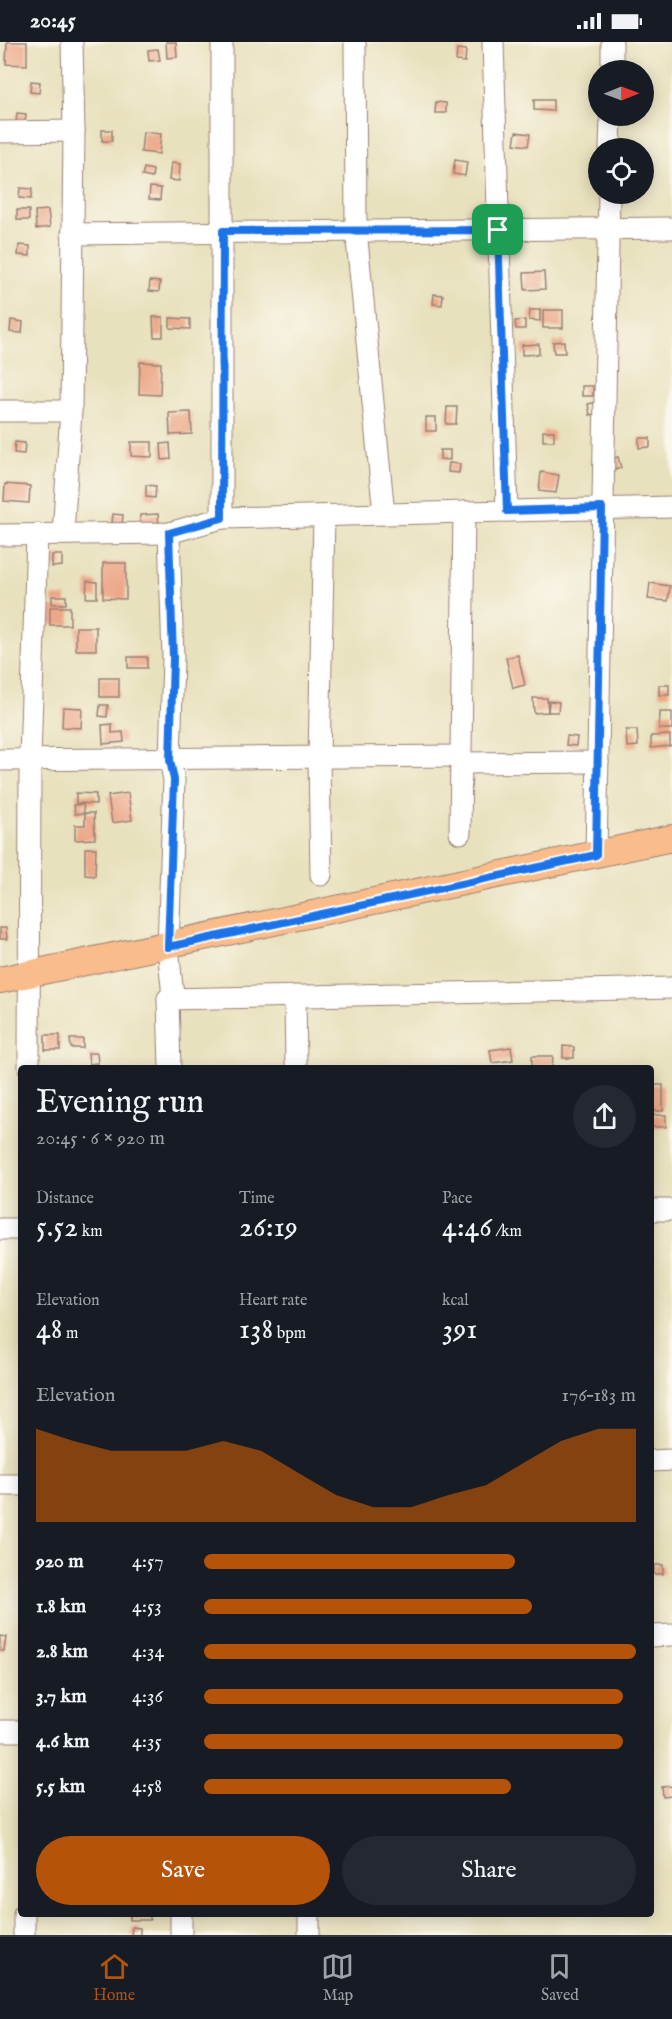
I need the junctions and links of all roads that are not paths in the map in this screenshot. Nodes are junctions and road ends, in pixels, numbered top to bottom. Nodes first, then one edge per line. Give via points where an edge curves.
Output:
1 (72, 42) edge
2 (222, 42) edge
3 (355, 42) edge
4 (493, 42) edge
5 (612, 42) edge
6 (612, 60) edge
7 (75, 131) junction
8 (0, 132) edge
9 (609, 204) edge
10 (672, 228) edge
11 (609, 229) junction
12 (498, 230) junction
13 (223, 231) junction
14 (356, 231) junction
15 (72, 234) junction
16 (0, 411) edge
17 (71, 411) junction
18 (672, 507) edge
19 (602, 508) junction
20 (507, 511) junction
21 (464, 512) junction
22 (384, 514) junction
23 (324, 516) junction
24 (222, 518) junction
25 (169, 533) junction
26 (37, 534) junction
27 (63, 534) junction
28 (0, 535) edge
29 (319, 758) junction
30 (0, 760) edge
31 (30, 760) junction
32 (170, 760) junction
33 (461, 760) junction
34 (598, 762) junction
35 (460, 833) dead end
36 (672, 838) edge
37 (596, 855) junction
38 (321, 875) dead end
39 (168, 947) junction
40 (29, 975) junction
41 (0, 980) edge
42 (672, 988) edge
43 (295, 996) junction
44 (168, 999) junction
45 (29, 1065) edge
46 (170, 1065) edge
47 (296, 1065) edge
48 (654, 1210) edge
49 (672, 1210) edge
50 (0, 1229) edge
51 (18, 1229) edge
52 (672, 1460) edge
53 (654, 1461) edge
54 (0, 1485) edge
55 (18, 1485) edge
56 (672, 1635) edge
57 (654, 1636) edge
58 (0, 1731) edge
59 (18, 1731) edge
60 (24, 1917) edge
61 (181, 1917) edge
62 (309, 1917) edge
63 (24, 1935) edge
64 (181, 1935) edge
65 (309, 1935) edge

1 - 7 street
2 - 13 street
3 - 14 street
4 - 12 street
5 - 6 street
7 - 8 street
7 - 15 street
9 - 11 street
10 - 11 street
11 - 12 street
11 - 19 street
12 - 14 street
12 - 20 street
13 - 14 street
13 - 15 street
13 - 24 street
14 - 22 street
15 - 17 street
16 - 17 street
17 - 27 street
18 - 19 street
19 - 20 street
19 - 34 street
20 - 21 street
21 - 22 street
21 - 33 street
22 - 23 street
23 - 24 street
23 - 29 street
24 - 25 street
25 - 27 street
25 - 32 street via 173,658
26 - 27 street
26 - 28 street
26 - 31 street
29 - 32 street
29 - 33 street
29 - 38 street
30 - 31 street
31 - 32 street
31 - 40 street
32 - 39 street via 174,780
33 - 34 street
33 - 35 street
34 - 37 street
36 - 37 main road
37 - 39 main road
39 - 40 main road
39 - 44 street via 173,997
40 - 41 main road
40 - 45 street
42 - 43 street
43 - 44 street
43 - 47 street
44 - 46 street
48 - 49 street
50 - 51 street
52 - 53 street
54 - 55 street
56 - 57 street
58 - 59 street
60 - 63 street
61 - 64 street
62 - 65 street

